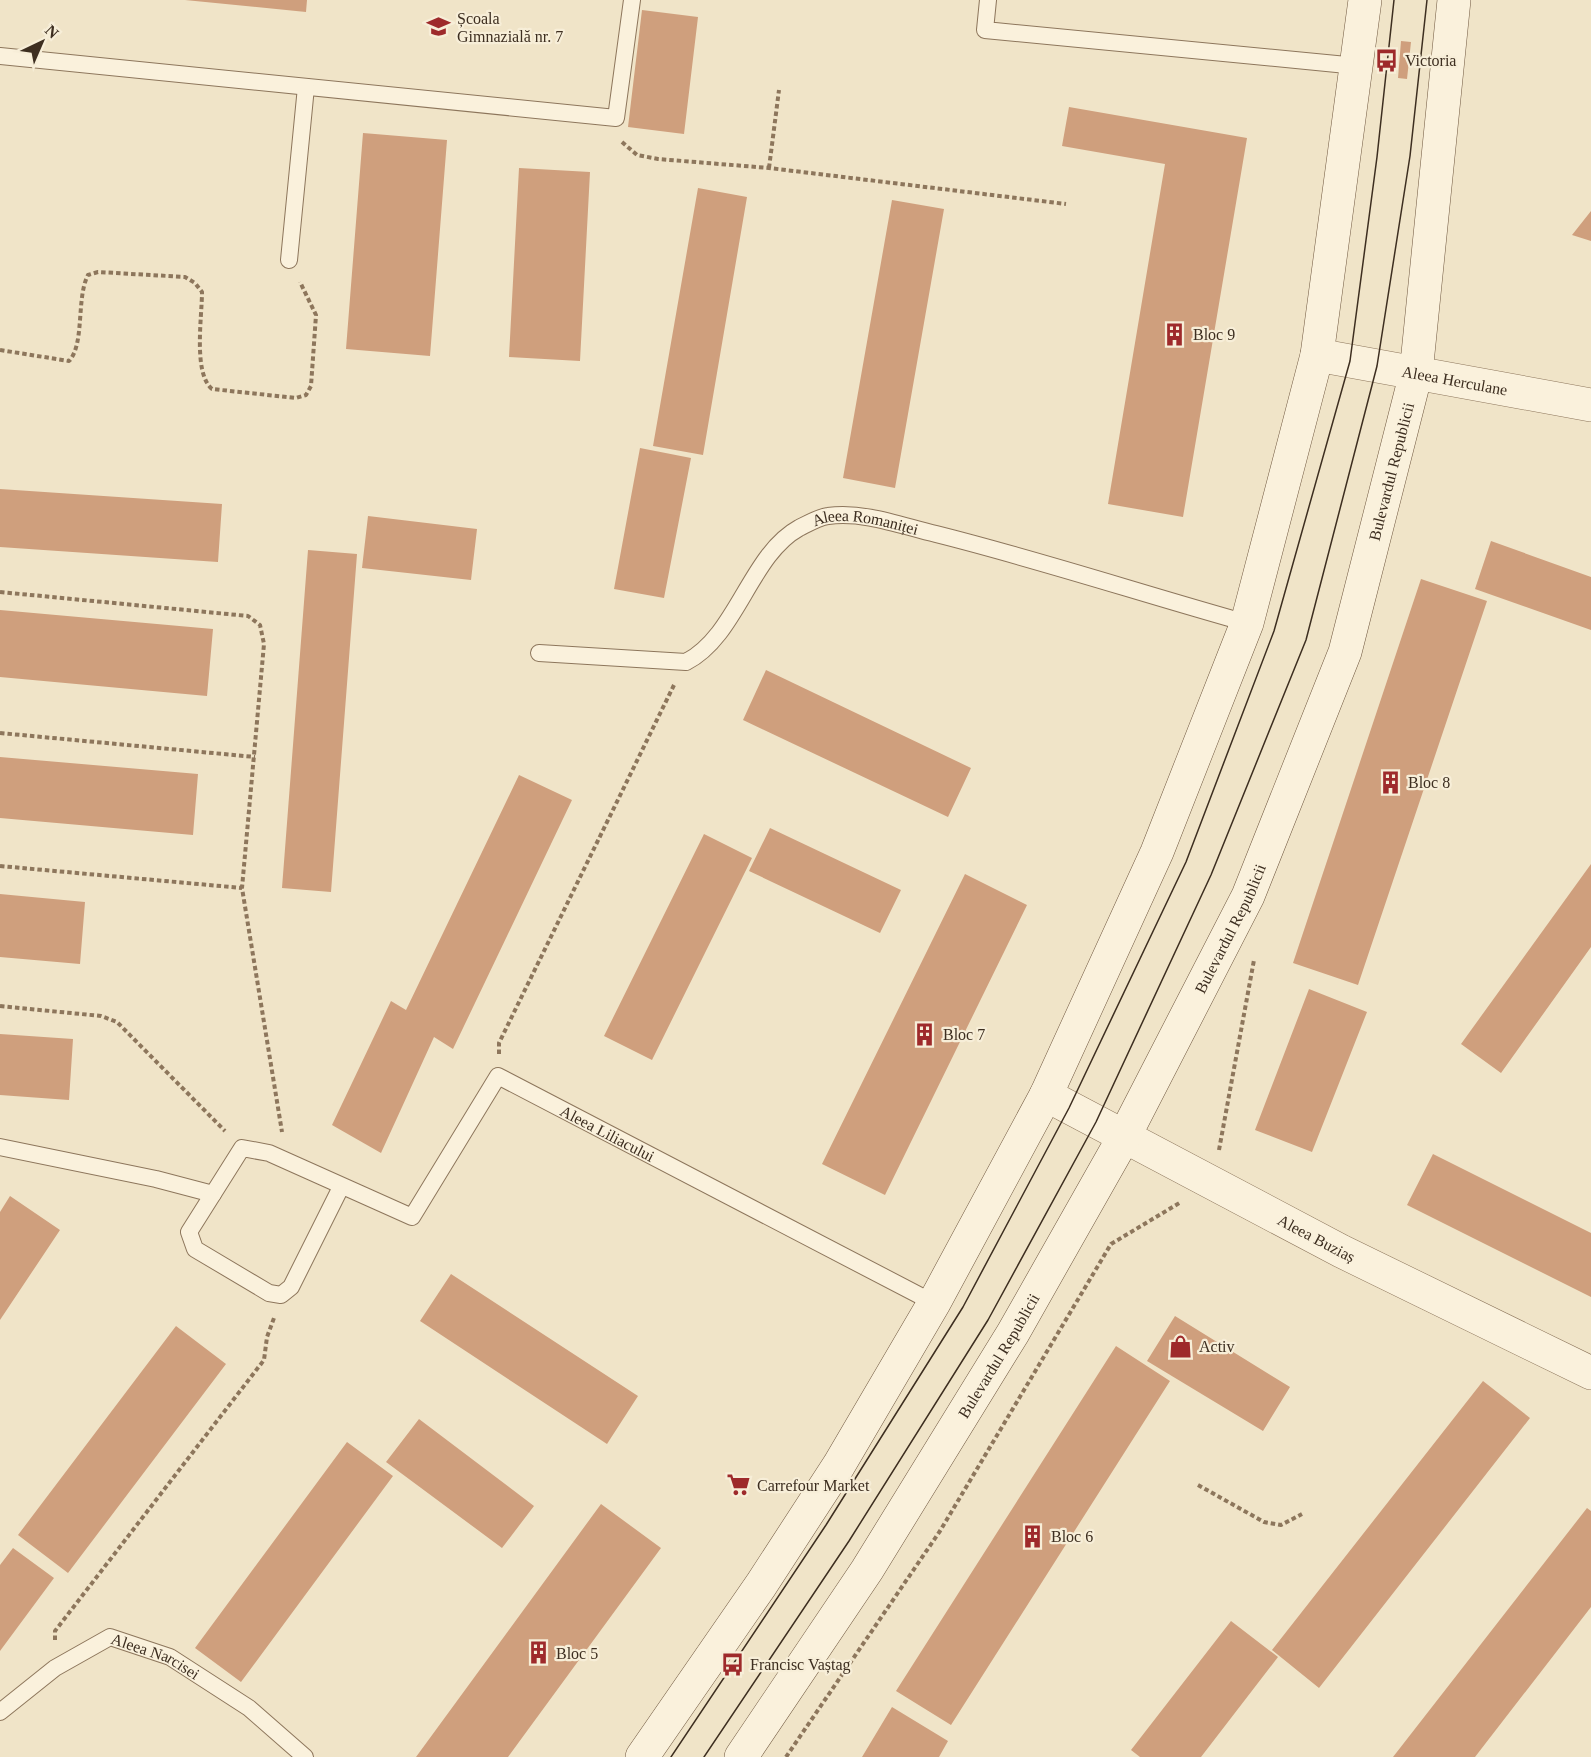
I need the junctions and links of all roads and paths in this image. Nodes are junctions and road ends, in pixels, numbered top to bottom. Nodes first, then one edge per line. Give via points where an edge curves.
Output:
1 (632, 0) edge
2 (988, 0) edge
3 (1365, 0) edge
4 (1454, 0) edge
5 (0, 56) edge
6 (1357, 66) junction
7 (306, 87) junction
8 (778, 90) dead end
9 (616, 118) junction
10 (769, 168) junction
11 (1066, 204) dead end
12 (289, 260) joint
13 (0, 350) edge
14 (1317, 355) junction
15 (1416, 373) junction
16 (1591, 405) edge
17 (0, 592) edge
18 (1247, 623) junction
19 (539, 653) dead end
20 (686, 662) junction
21 (0, 733) edge
22 (255, 757) junction
23 (0, 866) edge
24 (242, 888) junction
25 (0, 1006) edge
26 (498, 1076) junction
27 (1046, 1095) junction
28 (1124, 1137) junction
29 (0, 1147) edge
30 (242, 1148) junction
31 (287, 1161) junction
32 (341, 1186) junction
33 (213, 1194) junction
34 (280, 1295) junction
35 (934, 1303) junction
36 (1591, 1373) edge
37 (1198, 1485) dead end
38 (1302, 1514) dead end
39 (55, 1668) junction
40 (0, 1712) edge
41 (305, 1757) edge
42 (642, 1757) edge
43 (741, 1757) edge

1 - 9 lane
2 - 6 lane via 985,30
3 - 6 main road
4 - 15 main road, Bulevardul Republicii
5 - 7 lane
6 - 14 main road
7 - 9 lane
7 - 12 lane
8 - 10 path
9 - 10 path via 621,141 637,154
10 - 11 path
12 - 13 path via 316,315 311,386 306,394 296,398 212,389 204,382 202,292 185,277 98,272 88,275 81,287 75,351 69,361
14 - 15 main road, Aleea Herculane
14 - 18 main road
15 - 16 main road, Aleea Herculane
15 - 28 main road, Bulevardul Republicii via 1345,652 1248,896
17 - 22 path via 248,616 260,625 264,644
18 - 20 lane, Aleea Romaniței via 967,542 867,517 827,516 797,529 777,546 713,640
18 - 27 main road via 1157,852
19 - 20 lane
20 - 26 path via 500,1043
21 - 22 path
22 - 24 path
23 - 24 path
24 - 31 path
25 - 30 path via 101,1016 117,1022
26 - 32 lane via 412,1217
26 - 35 lane, Aleea Liliacului
27 - 28 main road, Aleea Buziaș
27 - 35 main road
28 - 36 main road, Aleea Buziaș via 1341,1251
28 - 43 main road, Bulevardul Republicii via 1013,1333 891,1530
29 - 33 lane
30 - 31 lane
30 - 33 lane
31 - 32 lane
32 - 34 lane via 291,1287
33 - 34 lane via 189,1232 195,1249 269,1293
34 - 39 path via 264,1360 55,1631
35 - 42 main road via 839,1465
37 - 38 path via 1264,1522 1281,1525
39 - 40 lane, Aleea Narcisei
39 - 41 lane, Aleea Narcisei via 110,1637 170,1657 249,1708

